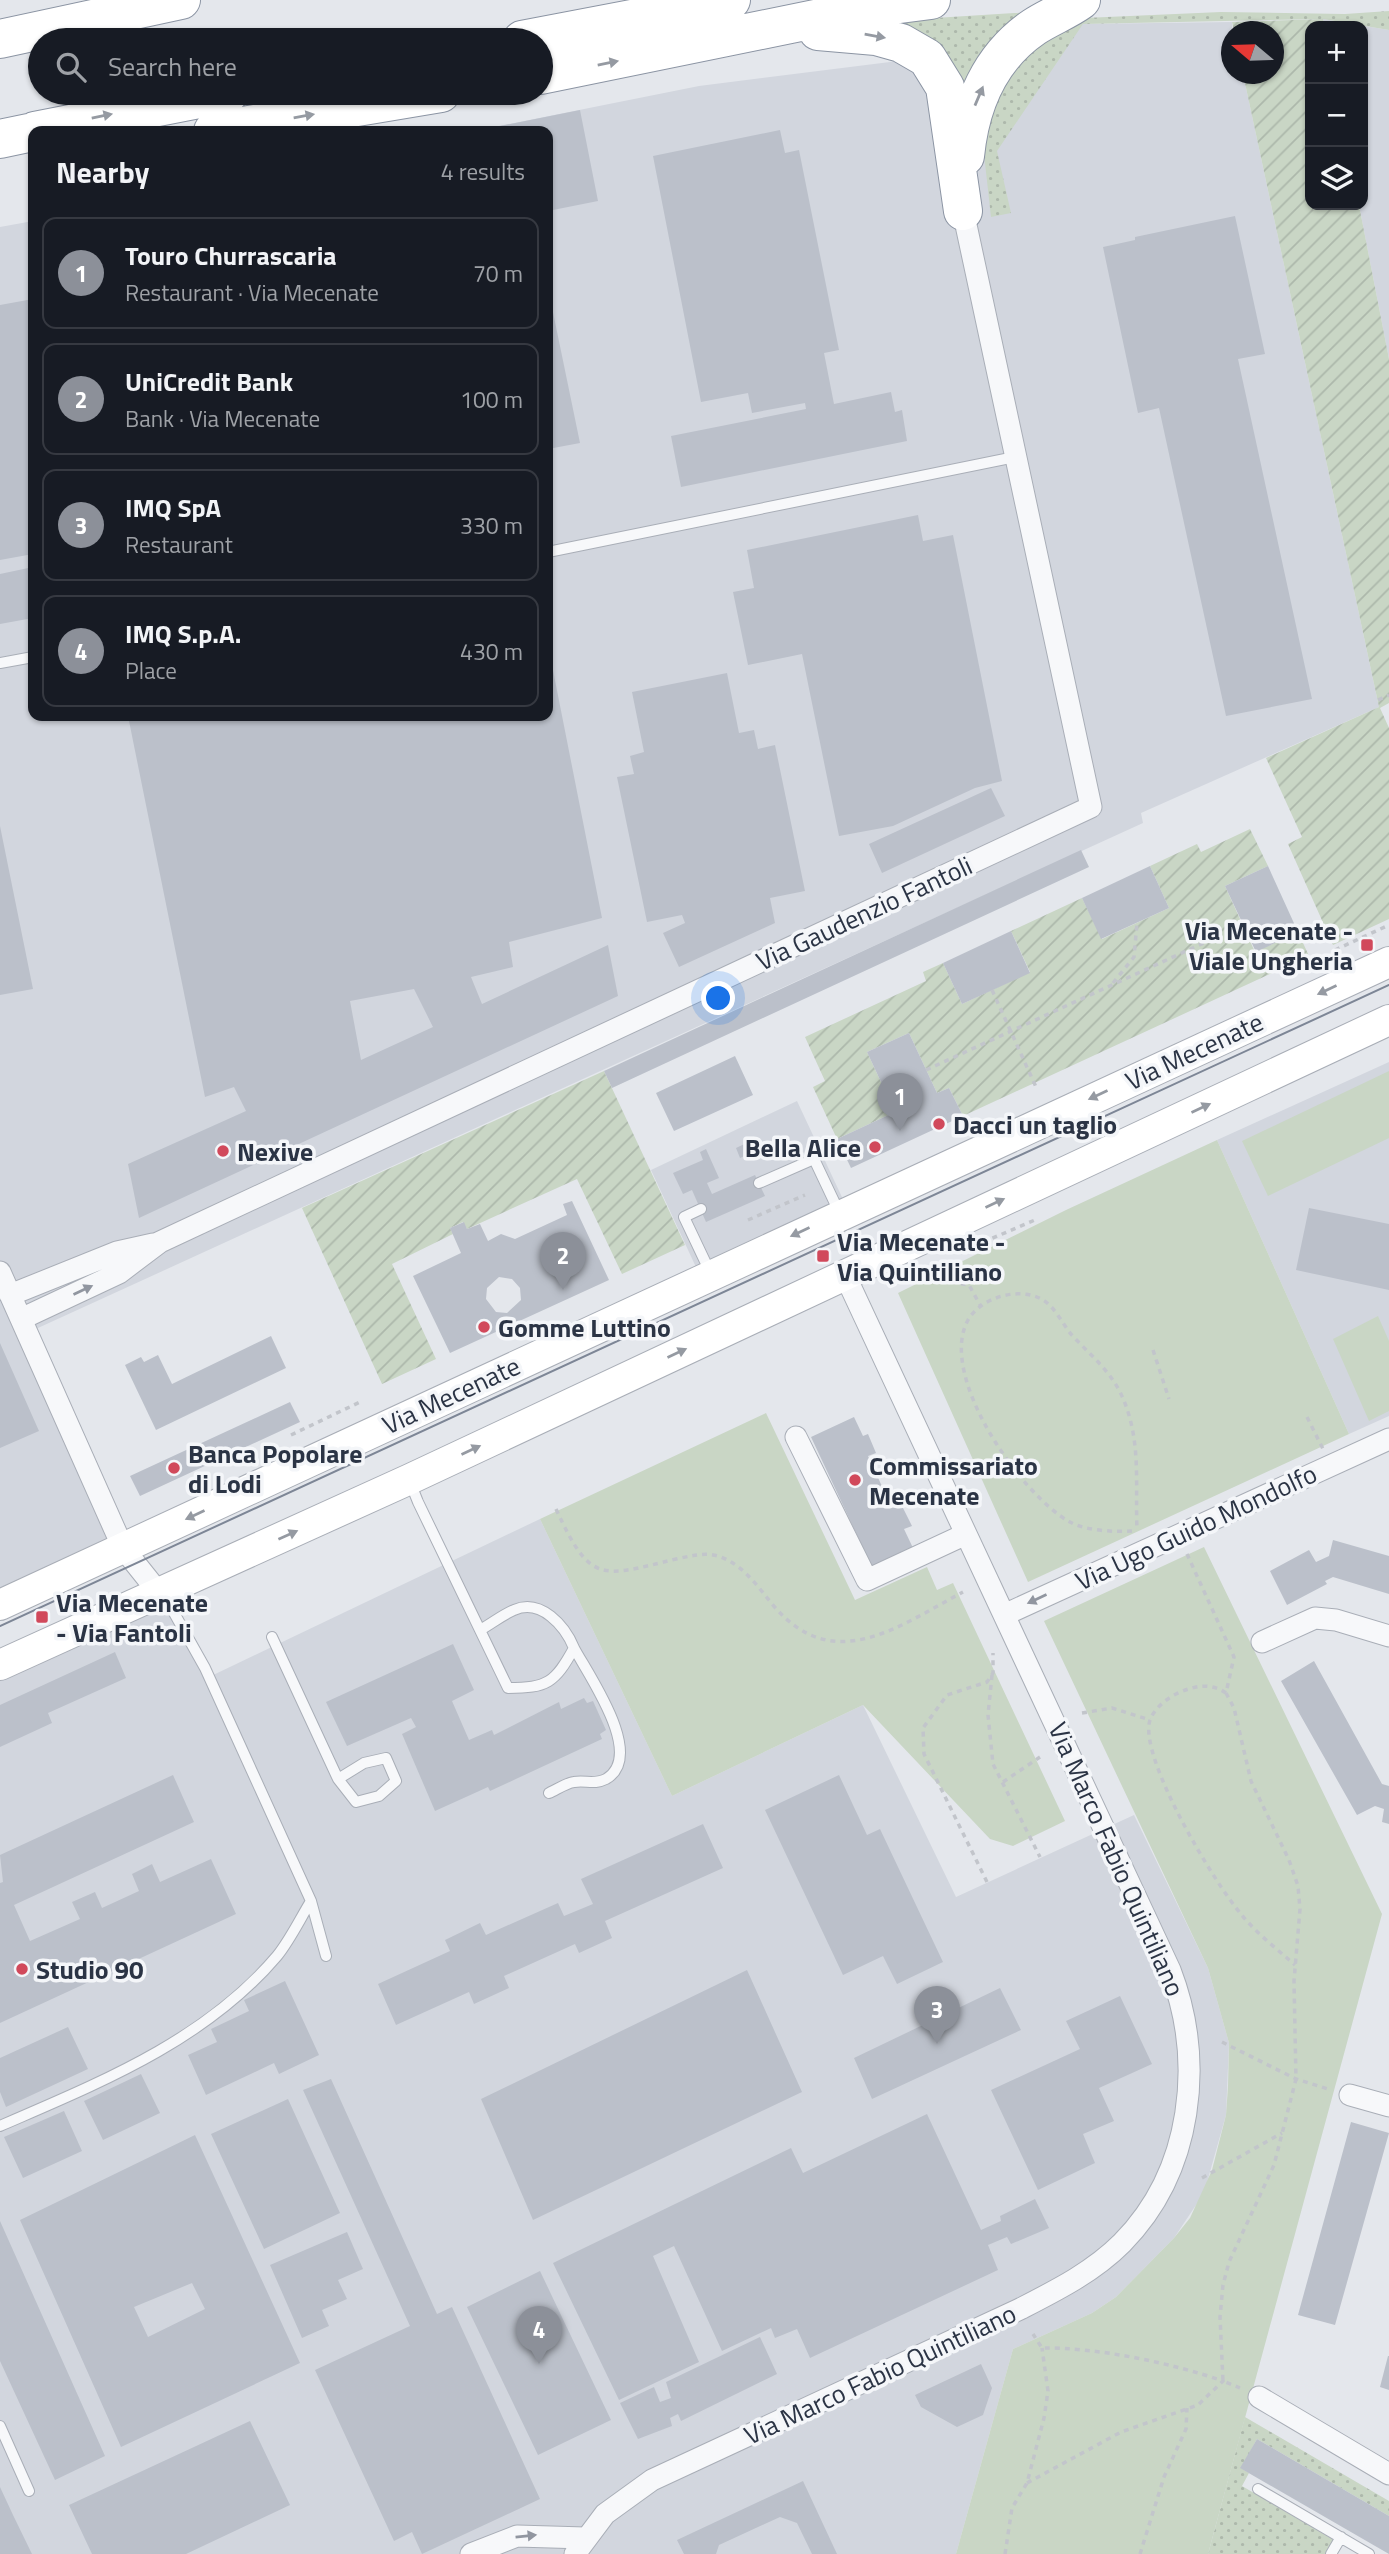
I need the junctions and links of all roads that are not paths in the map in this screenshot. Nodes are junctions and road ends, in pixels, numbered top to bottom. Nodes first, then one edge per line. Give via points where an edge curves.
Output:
1 (181, 0) edge
2 (731, 0) edge
3 (931, 0) edge
4 (1081, 0) edge
5 (783, 27) junction
6 (51, 28) edge
7 (28, 33) edge
8 (553, 34) edge
9 (0, 39) edge
10 (553, 73) edge
11 (169, 105) edge
12 (369, 105) edge
13 (65, 126) edge
14 (243, 126) edge
15 (28, 133) edge
16 (0, 139) edge
17 (963, 211) junction
18 (1015, 457) junction
19 (553, 551) edge
20 (28, 658) edge
21 (0, 663) edge
22 (1389, 962) edge
23 (1389, 1020) edge
24 (759, 1183) dead end
25 (701, 1209) dead end
26 (840, 1214) junction
27 (160, 1242) junction
28 (0, 1272) edge
29 (844, 1273) junction
30 (711, 1274) junction
31 (10, 1295) junction
32 (21, 1320) junction
33 (796, 1437) dead end
34 (1389, 1439) edge
35 (410, 1479) junction
36 (966, 1534) junction
37 (123, 1548) junction
38 (159, 1593) junction
39 (0, 1605) edge
40 (1004, 1615) junction
41 (480, 1630) junction
42 (1389, 1636) edge
43 (272, 1637) dead end
44 (1262, 1642) dead end
45 (574, 1648) junction
46 (0, 1665) edge
47 (338, 1779) junction
48 (549, 1793) dead end
49 (311, 1901) junction
50 (326, 1956) dead end
51 (1350, 2095) road end
52 (1389, 2106) edge
53 (0, 2126) edge
54 (1259, 2397) road end
55 (0, 2426) edge
56 (1389, 2474) edge
57 (1258, 2489) dead end
58 (29, 2491) dead end
59 (1340, 2537) junction
60 (580, 2546) edge
61 (471, 2554) edge
62 (1331, 2554) edge
63 (1369, 2554) edge

1 - 6 highway
2 - 8 highway
3 - 5 highway
17 -> 4 highway via 969,123 983,85 1023,36
10 -> 5 highway
5 -> 17 highway via 876,36 928,58 945,87
7 - 9 highway
13 -> 11 highway
14 -> 12 highway
15 - 16 highway
17 - 18 street, Via Gaudenzio Fantoli
18 - 19 lane
18 - 27 street, Via Gaudenzio Fantoli via 1091,807
20 - 21 lane
22 -> 26 main road, Via Mecenate
29 -> 23 main road, Via Mecenate
24 - 26 lane via 814,1159
25 - 30 lane via 684,1217
26 -> 30 main road, Via Mecenate
27 - 31 street, Via Gaudenzio Fantoli via 117,1252
32 -> 27 street, Via Gaudenzio Fantoli via 119,1273
28 - 31 street
35 -> 29 main road, Via Mecenate
29 - 36 street, Via Marco Fabio Quintiliano
30 -> 37 main road, Via Mecenate
31 - 32 street
32 - 37 street
33 - 36 street via 867,1580
34 -> 40 street, Via Ugo Guido Mondolfo
38 -> 35 main road, Via Mecenate
35 - 41 lane
36 - 40 street, Via Marco Fabio Quintiliano
37 - 38 street
37 - 39 main road, Via Mecenate
38 - 46 main road, Via Mecenate
38 - 49 lane via 205,1668
40 - 60 street, Via Marco Fabio Quintiliano via 1184,2007 1189,2042 1186,2114 1165,2182 1123,2242 1070,2284 652,2480 605,2514
41 - 45 lane via 516,1608 543,1611 565,1628
41 - 45 lane via 508,1688 538,1688 563,1669
42 - 44 street via 1315,1618
43 - 47 lane
45 - 48 lane via 617,1731 620,1765 597,1783 574,1782
47 - 47 lane via 356,1802 379,1796 396,1781 386,1758 364,1763
49 - 50 lane
49 - 53 lane via 277,1956 218,2012 131,2069
51 - 52 street
54 - 56 street
55 - 58 lane
57 - 59 lane
59 - 62 lane
59 - 63 lane
61 -> 60 street, Via Marco Fabio Quintiliano via 517,2536

